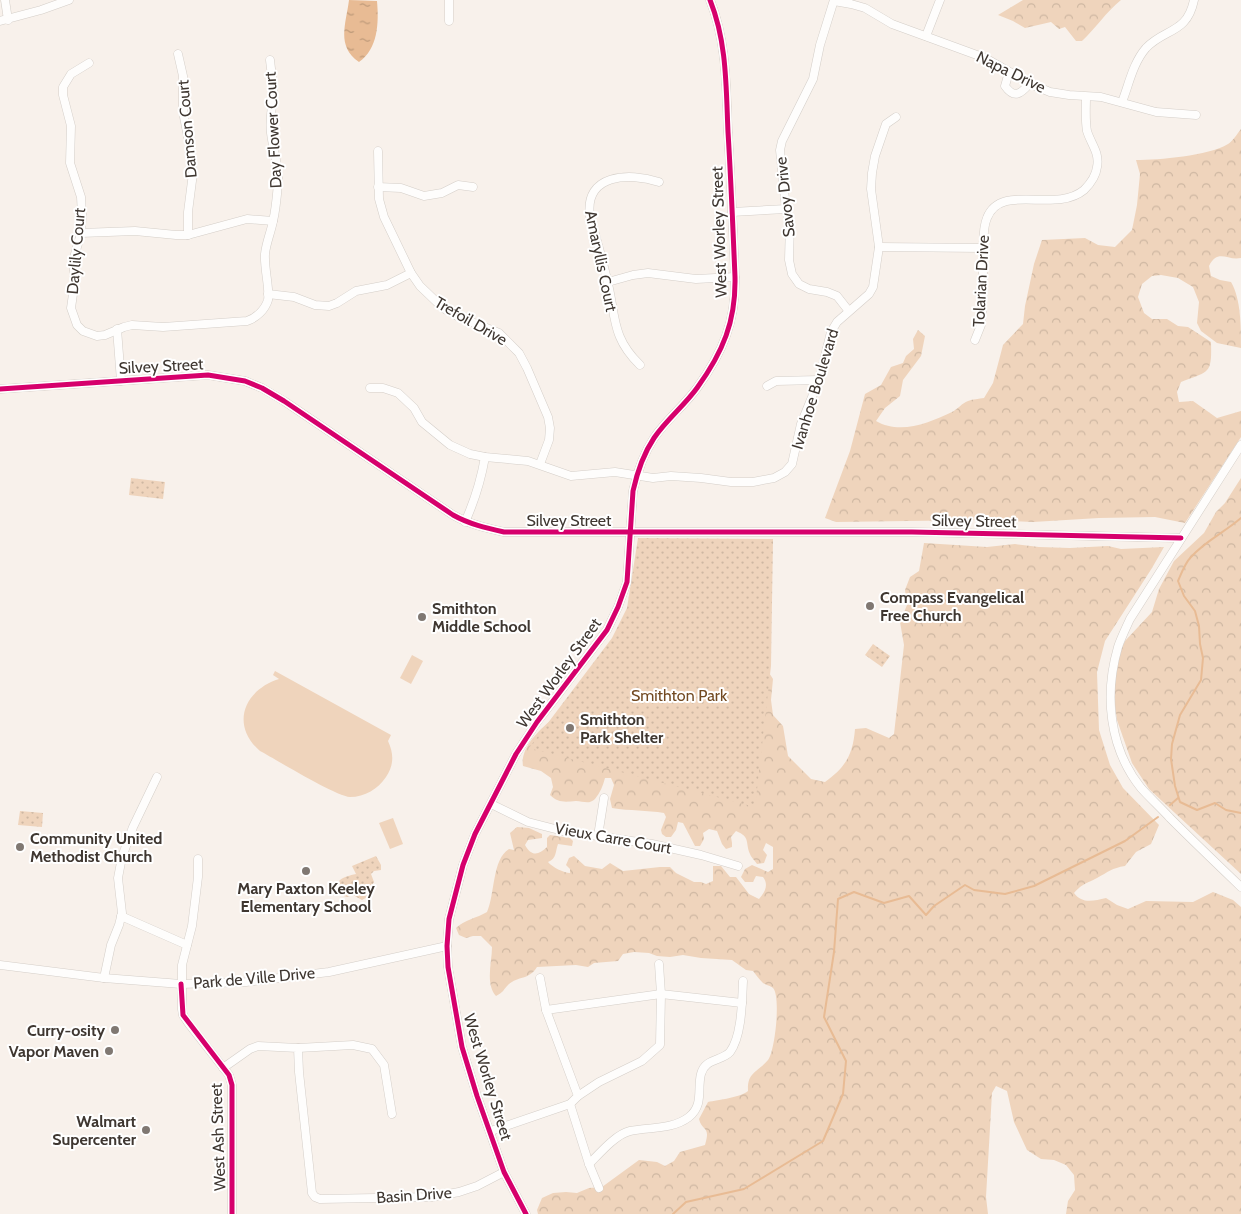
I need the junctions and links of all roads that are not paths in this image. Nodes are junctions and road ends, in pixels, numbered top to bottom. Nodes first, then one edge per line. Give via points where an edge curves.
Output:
1 (5, 0) edge
2 (69, 0) edge
3 (449, 0) edge
4 (710, 0) edge
5 (834, 0) edge
6 (940, 0) edge
7 (1194, 0) edge
8 (4, 20) edge
9 (449, 22) dead end
10 (926, 36) junction
11 (178, 54) dead end
12 (270, 60) dead end
13 (89, 63) dead end
14 (1009, 72) junction
15 (1029, 84) junction
16 (1086, 97) junction
17 (1122, 102) junction
18 (1196, 115) dead end
19 (896, 117) dead end
20 (378, 151) dead end
21 (659, 182) dead end
22 (473, 186) dead end
23 (378, 187) junction
24 (786, 209) junction
25 (732, 212) junction
26 (273, 221) junction
27 (81, 233) junction
28 (188, 235) junction
29 (879, 247) junction
30 (983, 248) junction
31 (411, 273) junction
32 (735, 277) junction
33 (608, 282) junction
34 (268, 294) junction
35 (848, 310) junction
36 (117, 330) junction
37 (975, 340) dead end
38 (640, 365) dead end
39 (819, 380) junction
40 (121, 381) junction
41 (767, 386) dead end
42 (370, 388) dead end
43 (0, 390) edge
44 (1241, 445) edge
45 (485, 457) junction
46 (540, 464) junction
47 (636, 477) junction
48 (465, 522) junction
49 (630, 532) junction
50 (1181, 538) junction
51 (157, 777) dead end
52 (604, 798) dead end
53 (491, 804) junction
54 (598, 836) junction
55 (198, 859) dead end
56 (738, 866) dead end
57 (1241, 887) edge
58 (121, 916) junction
59 (187, 945) junction
60 (447, 946) junction
61 (659, 964) dead end
62 (0, 966) edge
63 (104, 978) junction
64 (540, 978) dead end
65 (743, 981) dead end
66 (181, 984) junction
67 (661, 994) junction
68 (742, 1003) junction
69 (546, 1010) junction
70 (298, 1048) junction
71 (223, 1068) junction
72 (578, 1096) junction
73 (570, 1104) junction
74 (392, 1114) dead end
75 (491, 1131) junction
76 (588, 1164) junction
77 (504, 1172) junction
78 (599, 1188) dead end
79 (232, 1214) edge
80 (526, 1214) edge

1 - 8 street
2 - 8 street
3 - 9 street
4 - 25 street, West Worley Street via 724,49
5 - 10 street, Napa Drive via 865,8 892,24
5 - 24 street, Savoy Drive via 813,79 782,141 780,150
6 - 10 street
7 - 17 street via 1192,11 1184,23 1147,47 1138,59
10 - 14 street, Napa Drive via 985,58
11 - 28 street, Damson Court via 193,173
12 - 26 street, Day Flower Court via 273,91 271,134 278,165
13 - 27 street, Daylily Court via 66,80 62,96 71,126 70,163 81,197
14 - 15 street, Napa Drive
14 - 15 street via 1005,86 1010,93 1023,91
15 - 16 street, Napa Drive via 1050,92
16 - 17 street, Napa Drive
16 - 30 street, Tolarian Drive via 1088,132 1098,158 1093,178 1083,191 1068,199 1008,200 998,204 984,226
17 - 18 street, Napa Drive via 1156,112
19 - 29 street, Ivanhoe Boulevard via 886,124 872,173
20 - 23 street, Trefoil Drive
21 - 33 street, Amaryllis Court via 647,178 613,179 604,182 590,196 590,216
22 - 23 street via 458,185 442,193 424,196 401,188
23 - 31 street, Trefoil Drive via 384,217
24 - 25 street
24 - 35 street, Savoy Drive via 790,223 792,274 799,284 809,289 837,296
25 - 32 street, West Worley Street
26 - 28 street via 247,219
26 - 34 street, Day Flower Court via 265,255
27 - 28 street via 135,231
27 - 36 street, Daylily Court via 73,260 73,318 83,331 96,336
29 - 30 street
29 - 35 street, Ivanhoe Boulevard via 873,286 869,294
30 - 37 street, Tolarian Drive via 981,325
31 - 34 street via 387,285 356,291 329,306
31 - 46 street, Trefoil Drive via 443,308 499,333 520,353 550,428
32 - 33 street via 696,279 648,273
32 - 47 street, West Worley Street via 731,326 719,353 697,388 654,438
33 - 38 street, Amaryllis Court via 619,336 630,356
34 - 36 street via 268,302 258,315 247,321 162,327 132,325
35 - 39 street, Ivanhoe Boulevard via 830,332
36 - 40 street
39 - 41 street via 776,381
39 - 47 street, Ivanhoe Boulevard via 801,424 792,464 774,478 731,482
40 - 43 street, Silvey Street
40 - 48 street, Silvey Street via 208,376 245,381 284,401
42 - 45 street, Ivanhoe Boulevard via 398,393 414,408 422,422 450,445
44 - 50 street
45 - 46 street, Ivanhoe Boulevard
45 - 48 street via 481,480
46 - 47 street, Ivanhoe Boulevard via 571,476 615,472
47 - 49 street, West Worley Street
48 - 49 street, Silvey Street via 504,532
49 - 50 street, Silvey Street via 912,532
49 - 53 street, West Worley Street via 626,582 607,630 537,722 516,754
50 - 57 street via 1130,619 1118,645 1111,675 1112,722 1120,750 1141,788
51 - 58 street via 132,827 122,858 118,878
52 - 54 street
53 - 54 street, Vieux Carre Court via 528,822
53 - 60 street, West Worley Street via 463,865 449,919
54 - 56 street, Vieux Carre Court via 652,844
55 - 59 street, West Ash Street via 192,926
58 - 59 street
58 - 63 street
59 - 66 street, West Ash Street
60 - 66 street, Park de Ville Drive via 329,972 246,982
60 - 75 street, West Worley Street via 462,1046
61 - 67 street
62 - 63 street, Park de Ville Drive
63 - 66 street, Park de Ville Drive
64 - 69 street
65 - 68 street
66 - 71 street, West Ash Street via 183,1015
67 - 68 street
67 - 69 street
67 - 72 street via 660,1045 642,1061
68 - 76 street via 736,1041 728,1054 709,1062 701,1073 698,1104 689,1117 671,1126 628,1131
69 - 72 street
70 - 71 street, West Ash Street via 258,1046
70 - 74 street, West Ash Street via 353,1045 372,1049 384,1065
70 - 77 street, Basin Drive via 312,1193 315,1197 432,1197 477,1186
71 - 79 street, West Ash Street via 232,1085
72 - 73 street
73 - 75 street
73 - 76 street
75 - 77 street, West Worley Street
76 - 78 street
77 - 80 street, West Worley Street

